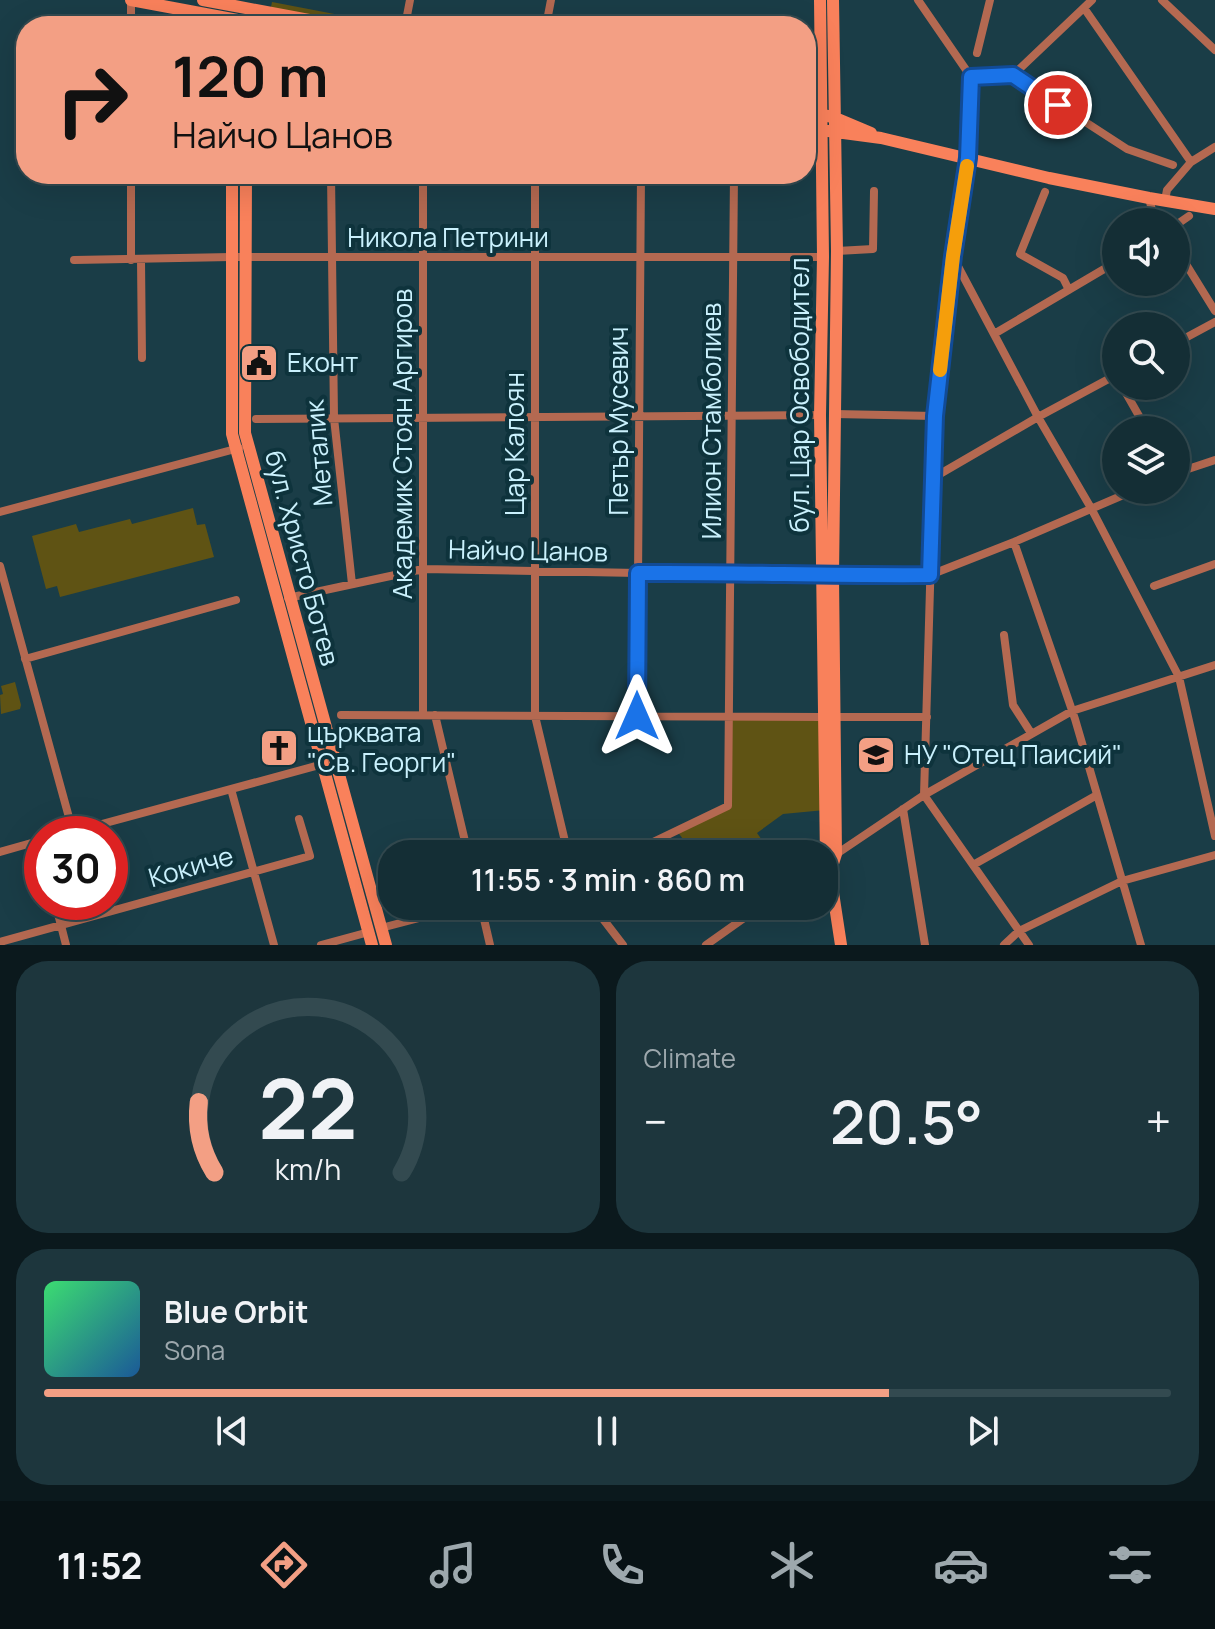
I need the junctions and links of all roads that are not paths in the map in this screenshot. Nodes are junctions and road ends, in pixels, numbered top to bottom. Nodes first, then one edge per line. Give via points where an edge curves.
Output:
1 (131, 0) edge
2 (203, 0) edge
3 (820, 0) edge
4 (833, 0) edge
5 (918, 0) edge
6 (990, 0) edge
7 (1092, 0) edge
8 (1162, 0) edge
9 (1084, 8) junction
10 (243, 13) edge
11 (266, 16) edge
12 (1215, 50) edge
13 (977, 53) dead end
14 (1013, 75) junction
15 (971, 77) junction
16 (816, 114) edge
17 (827, 116) junction
18 (816, 130) edge
19 (828, 132) junction
20 (881, 138) junction
21 (1182, 147) junction
22 (1215, 147) edge
23 (968, 158) junction
24 (1173, 165) junction
25 (1189, 165) junction
26 (132, 184) edge
27 (232, 184) edge
28 (246, 184) edge
29 (331, 184) edge
30 (423, 184) edge
31 (535, 184) edge
32 (641, 184) edge
33 (734, 184) edge
34 (874, 191) dead end
35 (1045, 192) dead end
36 (1149, 198) junction
37 (1165, 200) junction
38 (1152, 208) edge
39 (1215, 209) edge
40 (837, 251) junction
41 (953, 256) junction
42 (231, 257) junction
43 (640, 257) junction
44 (733, 257) junction
45 (823, 257) junction
46 (246, 258) junction
47 (332, 258) junction
48 (423, 258) junction
49 (535, 258) junction
50 (74, 260) dead end
51 (136, 260) junction
52 (1102, 270) edge
53 (1190, 271) edge
54 (1069, 290) junction
55 (1215, 311) edge
56 (1215, 322) edge
57 (994, 334) junction
58 (1190, 335) edge
59 (142, 358) dead end
60 (1102, 383) edge
61 (834, 414) junction
62 (732, 415) junction
63 (820, 415) junction
64 (639, 416) junction
65 (935, 416) junction
66 (535, 417) junction
67 (1038, 417) junction
68 (334, 418) junction
69 (423, 418) junction
70 (256, 419) dead end
71 (241, 448) junction
72 (1215, 460) edge
73 (1190, 468) edge
74 (933, 478) junction
75 (1102, 504) edge
76 (1091, 508) junction
77 (0, 512) edge
78 (1014, 542) junction
79 (1215, 564) edge
80 (0, 566) edge
81 (423, 569) junction
82 (535, 571) junction
83 (731, 572) junction
84 (638, 573) junction
85 (930, 575) junction
86 (827, 576) junction
87 (352, 584) junction
88 (1154, 586) dead end
89 (284, 599) junction
90 (236, 600) dead end
91 (1004, 635) dead end
92 (25, 659) junction
93 (1215, 665) edge
94 (1179, 677) junction
95 (1072, 711) junction
96 (341, 715) dead end
97 (423, 715) junction
98 (435, 715) junction
99 (535, 716) junction
100 (637, 716) junction
101 (730, 717) junction
102 (823, 717) junction
103 (839, 717) dead end
104 (927, 717) junction
105 (1031, 733) junction
106 (329, 763) junction
107 (231, 789) junction
108 (924, 795) junction
109 (1097, 795) junction
110 (903, 809) junction
111 (65, 816) edge
112 (128, 817) edge
113 (299, 819) dead end
114 (836, 832) junction
115 (1215, 836) edge
116 (465, 840) edge
117 (565, 840) edge
118 (657, 840) edge
119 (828, 840) edge
120 (834, 840) edge
121 (854, 842) junction
122 (24, 845) edge
123 (0, 852) edge
124 (838, 855) edge
125 (1215, 855) edge
126 (973, 865) junction
127 (253, 871) junction
128 (1122, 881) junction
129 (60, 920) edge
130 (421, 920) edge
131 (484, 920) edge
132 (604, 920) edge
133 (741, 920) edge
134 (837, 920) edge
135 (61, 925) junction
136 (1019, 931) junction
137 (374, 935) edge
138 (0, 942) edge
139 (66, 945) edge
140 (274, 945) edge
141 (321, 945) edge
142 (386, 945) edge
143 (490, 945) edge
144 (623, 945) edge
145 (706, 945) edge
146 (841, 945) edge
147 (925, 945) edge
148 (1004, 945) edge
149 (1029, 945) edge
150 (1141, 945) edge

1 - 10 street
2 - 10 street
3 - 17 street
4 - 17 street
5 - 15 street
6 - 13 street
7 - 9 street
8 - 12 street
9 - 14 street
9 - 21 street
10 - 11 street
14 - 15 street
14 - 24 street via 1127,149
15 - 23 street
16 - 17 street
17 - 19 street
17 - 20 street
18 - 19 street
19 - 20 street
19 - 40 street, бул. Цар Освободител
19 - 45 street, бул. Цар Освободител
20 - 23 street
21 - 24 street
21 - 25 street
22 - 25 street
23 - 36 street
23 - 41 street
24 - 25 street
25 - 37 street via 1167,190
26 - 51 street
27 - 42 street, бул. Христо Ботев
28 - 46 street, бул. Христо Ботев
29 - 47 street, Металик
30 - 48 street, Академик Стоян Аргиров
31 - 49 street, Цар Калоян
32 - 43 street, Петър Мусевич
33 - 44 street, Илион Стамболиев
34 - 40 street via 873,249
35 - 54 street via 1020,254 1063,278
36 - 37 street
36 - 38 street
37 - 39 street
40 - 61 street, бул. Цар Освободител
41 - 57 street
41 - 65 street
42 - 46 street, Никола Петрини
42 - 51 street, Никола Петрини
42 - 71 street, бул. Христо Ботев via 231,418
43 - 44 street, Никола Петрини
43 - 49 street, Никола Петрини
43 - 64 street, Петър Мусевич
44 - 45 street, Никола Петрини
44 - 62 street, Илион Стамболиев
45 - 63 street, бул. Цар Освободител
46 - 47 street, Никола Петрини
46 - 71 street, бул. Христо Ботев
47 - 48 street, Никола Петрини
47 - 68 street, Металик
48 - 49 street, Никола Петрини
48 - 69 street, Академик Стоян Аргиров
49 - 66 street, Цар Калоян
50 - 51 street, Никола Петрини
51 - 59 street
52 - 54 street
53 - 55 street
54 - 57 street
56 - 58 street
57 - 67 street
60 - 67 street
61 - 65 street
61 - 86 street, бул. Цар Освободител
62 - 63 street
62 - 64 street
62 - 83 street, Илион Стамболиев
63 - 86 street, бул. Цар Освободител
64 - 66 street
64 - 84 street, Петър Мусевич
65 - 74 street
66 - 69 street
66 - 82 street, Цар Калоян
67 - 74 street
67 - 76 street
68 - 69 street
68 - 70 street
68 - 87 street, Металик
69 - 81 street, Академик Стоян Аргиров
71 - 77 street
71 - 89 street, бул. Христо Ботев
72 - 73 street
74 - 85 street
75 - 76 street, Найчо Цанов
76 - 78 street, Найчо Цанов
76 - 94 street
78 - 85 street, Найчо Цанов
78 - 95 street
79 - 88 street
80 - 92 street
81 - 82 street, Найчо Цанов
81 - 87 street, Найчо Цанов
81 - 97 street, Академик Стоян Аргиров
82 - 84 street, Найчо Цанов
82 - 99 street, Цар Калоян
83 - 84 street, Найчо Цанов
83 - 86 street, Найчо Цанов
83 - 101 street, Илион Стамболиев
84 - 100 street, Петър Мусевич
85 - 86 street, Найчо Цанов
85 - 104 street
86 - 102 street, бул. Цар Освободител
86 - 114 street, бул. Цар Освободител
87 - 89 street, Найчо Цанов
89 - 106 street, бул. Христо Ботев
90 - 92 street
91 - 105 street via 1013,705
92 - 111 street
93 - 94 street
94 - 95 street
94 - 115 street
95 - 105 street
95 - 109 street
96 - 97 street
97 - 98 street
98 - 99 street
98 - 116 street
99 - 100 street
99 - 117 street, Цар Калоян
100 - 101 street
101 - 102 street
101 - 118 street, Илион Стамболиев via 728,806
102 - 119 street, бул. Цар Освободител
103 - 104 street
104 - 108 street
105 - 108 street
106 - 107 street
106 - 137 street, бул. Христо Ботев
107 - 112 street
107 - 127 street
108 - 110 street
108 - 126 street
109 - 126 street
109 - 128 street
110 - 121 street
110 - 147 street
113 - 127 street, Кокиче via 310,856
114 - 120 street, бул. Цар Освободител
114 - 121 street
121 - 124 street
122 - 123 street
125 - 128 street
126 - 136 street
127 - 135 street, Кокиче
127 - 140 street
128 - 136 street
128 - 150 street
129 - 135 street
130 - 137 street
131 - 143 street
132 - 144 street
133 - 145 street
134 - 146 street, бул. Цар Освободител
135 - 138 street, Кокиче
135 - 139 street
136 - 148 street
136 - 149 street
137 - 141 street
137 - 142 street, бул. Христо Ботев

